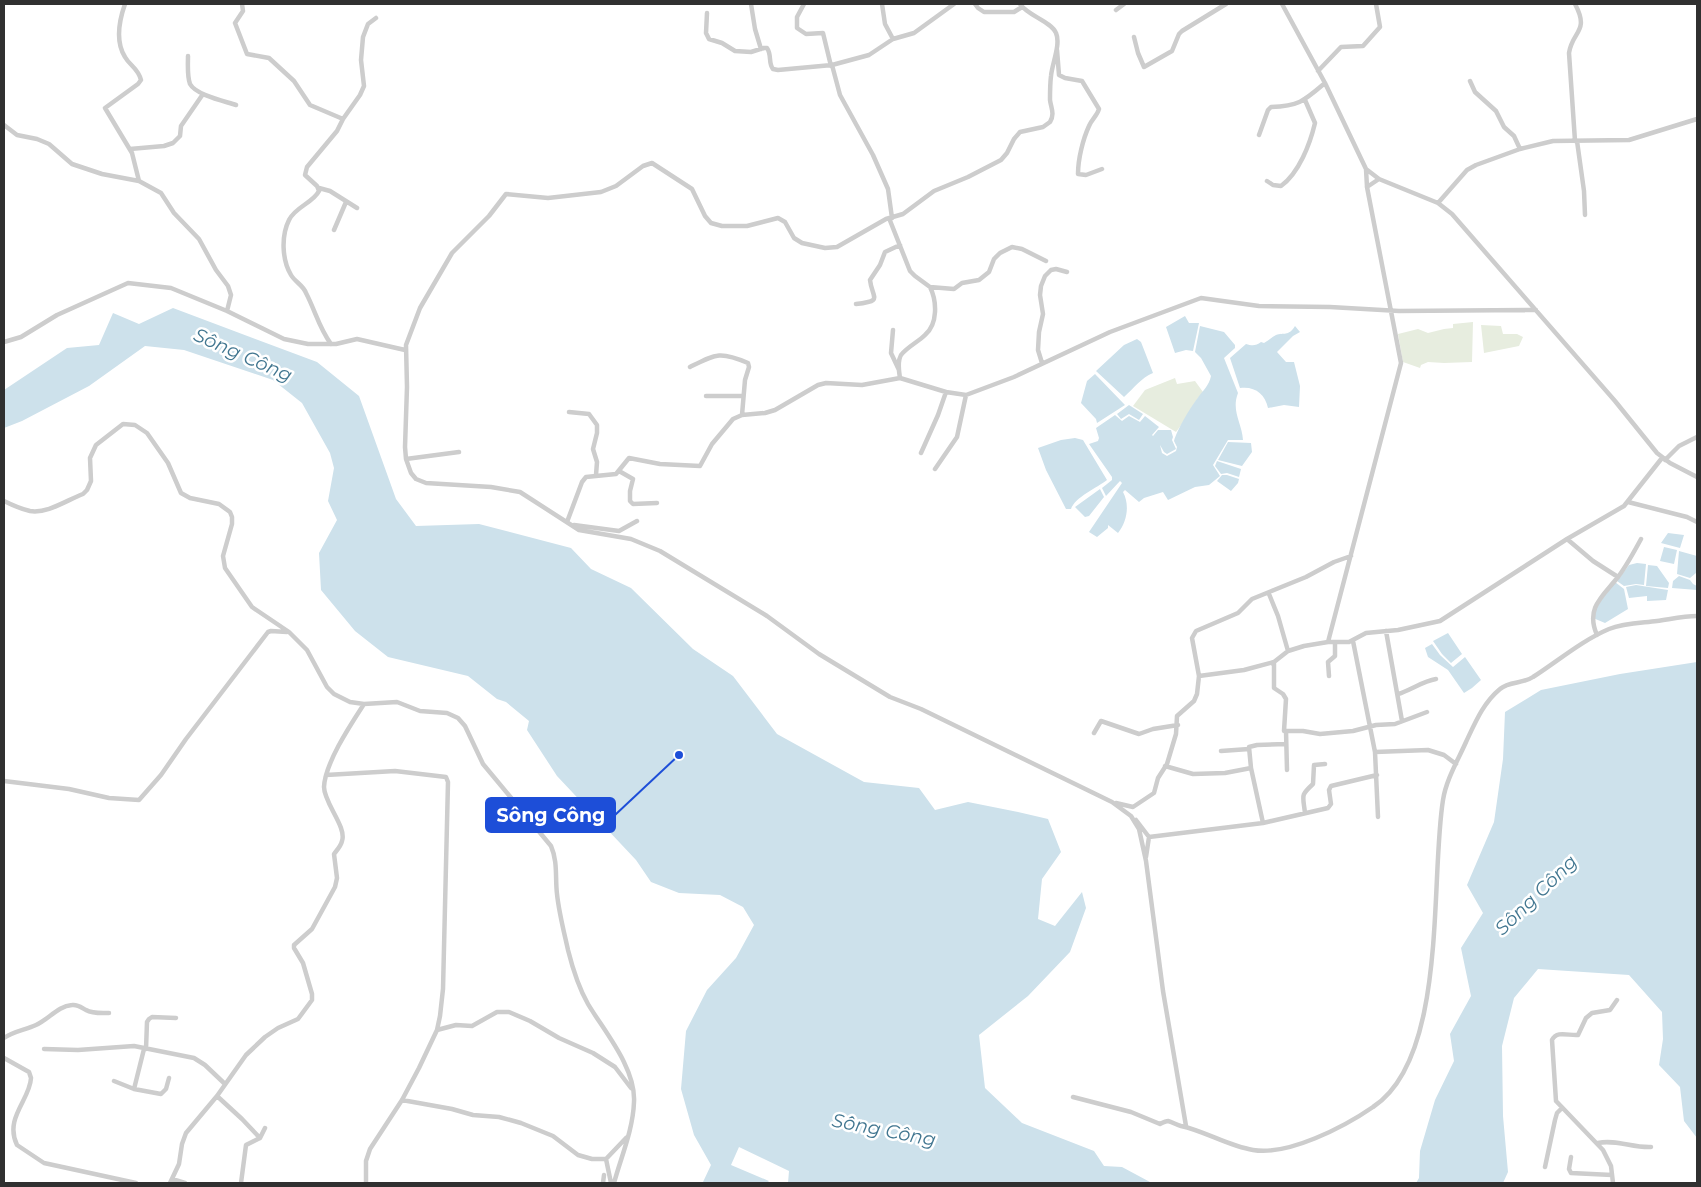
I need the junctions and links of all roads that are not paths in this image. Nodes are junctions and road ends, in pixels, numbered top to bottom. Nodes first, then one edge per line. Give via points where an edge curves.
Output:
1 (125, 4) edge
2 (242, 4) edge
3 (751, 4) edge
4 (804, 4) edge
5 (882, 4) edge
6 (954, 4) edge
7 (975, 4) edge
8 (1124, 4) edge
9 (1226, 4) edge
10 (1282, 4) edge
11 (1376, 4) edge
12 (1575, 4) edge
13 (1021, 6) edge
14 (1116, 10) dead end
15 (707, 13) dead end
16 (376, 18) dead end
17 (1134, 37) dead end
18 (893, 39) junction
19 (1057, 44) junction
20 (761, 49) junction
21 (188, 56) dead end
22 (832, 66) junction
23 (1318, 71) junction
24 (1470, 81) dead end
25 (1325, 83) junction
26 (203, 94) junction
27 (1305, 100) junction
28 (236, 104) dead end
29 (1697, 118) edge
30 (342, 119) junction
31 (4, 125) edge
32 (1259, 135) dead end
33 (1576, 141) junction
34 (1520, 149) junction
35 (130, 150) junction
36 (1102, 169) dead end
37 (1366, 169) junction
38 (1379, 179) junction
39 (139, 181) junction
40 (1267, 181) dead end
41 (1367, 187) junction
42 (319, 188) junction
43 (346, 202) junction
44 (1438, 203) junction
45 (357, 208) dead end
46 (1585, 215) dead end
47 (890, 218) junction
48 (334, 230) dead end
49 (900, 245) junction
50 (1046, 261) dead end
51 (1067, 272) dead end
52 (930, 287) junction
53 (856, 304) dead end
54 (1536, 310) junction
55 (227, 311) junction
56 (1390, 311) junction
57 (893, 330) dead end
58 (4, 342) edge
59 (331, 344) junction
60 (405, 350) junction
61 (1042, 363) junction
62 (690, 367) dead end
63 (899, 371) junction
64 (900, 378) junction
65 (946, 392) junction
66 (966, 395) junction
67 (706, 396) dead end
68 (744, 396) junction
69 (569, 412) dead end
70 (742, 415) junction
71 (1697, 437) edge
72 (459, 452) dead end
73 (921, 453) dead end
74 (406, 459) junction
75 (1663, 459) junction
76 (935, 469) dead end
77 (619, 471) junction
78 (596, 475) junction
79 (1697, 477) edge
80 (4, 501) edge
81 (658, 502) dead end
82 (1628, 502) junction
83 (637, 521) dead end
84 (1697, 522) edge
85 (568, 523) junction
86 (1567, 539) junction
87 (1641, 539) dead end
88 (1351, 556) junction
89 (1618, 577) junction
90 (1269, 594) junction
91 (1697, 616) edge
92 (1386, 631) junction
93 (289, 632) junction
94 (1597, 635) junction
95 (1352, 641) junction
96 (1328, 642) junction
97 (1335, 642) junction
98 (1288, 651) junction
99 (1274, 662) junction
100 (1199, 676) junction
101 (1329, 676) dead end
102 (1436, 679) dead end
103 (1398, 694) junction
104 (364, 704) junction
105 (1427, 712) dead end
106 (1402, 721) junction
107 (1178, 725) junction
108 (1371, 726) junction
109 (1286, 731) junction
110 (1094, 733) dead end
111 (1286, 744) junction
112 (1249, 749) junction
113 (1221, 751) dead end
114 (1375, 752) junction
115 (1325, 764) dead end
116 (1456, 764) junction
117 (1165, 766) junction
118 (1251, 768) junction
119 (1288, 770) dead end
120 (326, 774) junction
121 (1377, 774) junction
122 (4, 781) edge
123 (1112, 802) junction
124 (1305, 813) junction
125 (1131, 816) junction
126 (1378, 817) dead end
127 (1262, 823) junction
128 (1149, 837) junction
129 (1146, 861) junction
130 (1617, 1000) dead end
131 (109, 1013) dead end
132 (176, 1018) dead end
133 (437, 1030) junction
134 (4, 1038) edge
135 (145, 1049) junction
136 (44, 1050) dead end
137 (4, 1058) edge
138 (169, 1078) dead end
139 (114, 1081) dead end
140 (225, 1084) junction
141 (134, 1089) junction
142 (632, 1089) junction
143 (217, 1096) junction
144 (1073, 1098) dead end
145 (402, 1100) junction
146 (1562, 1108) junction
147 (1186, 1126) junction
148 (265, 1128) dead end
149 (627, 1137) junction
150 (260, 1138) junction
151 (1598, 1143) junction
152 (1651, 1147) dead end
153 (1571, 1157) dead end
154 (606, 1159) junction
155 (1545, 1167) dead end
156 (604, 1175) dead end
157 (1612, 1175) junction
158 (171, 1181) edge
159 (136, 1183) edge
160 (185, 1183) edge
161 (241, 1183) edge
162 (366, 1183) edge
163 (603, 1183) edge
164 (613, 1183) edge
165 (1613, 1183) edge

1 - 35 street via 119,36 124,56 135,67 141,80 105,108
2 - 30 street via 243,11 236,23 247,54 268,58 294,81 310,106
3 - 20 street
4 - 22 street via 797,17 797,28 806,34 823,33
5 - 18 street
6 - 18 street via 914,33
7 - 13 street via 984,12 1014,12
8 - 14 street
9 - 17 street via 1182,31 1172,51 1144,67
10 - 23 street
11 - 23 street via 1380,27 1371,38 1363,46 1341,47
12 - 33 street via 1582,22 1569,53
13 - 19 street via 1054,29
15 - 20 street via 706,33 709,39 735,51
16 - 30 street via 368,24 363,37 364,86
18 - 22 street via 869,55
19 - 36 street via 1059,75 1082,81 1099,108 1088,127 1078,174 1086,175
19 - 47 street via 1051,74 1053,112 1050,122 1043,127 1020,132 1001,160 934,191 903,214
20 - 22 street via 767,48 770,52 773,69
21 - 26 street via 190,84
22 - 47 street via 840,95 888,189
23 - 25 street
24 - 34 street via 1475,92 1498,114
25 - 27 street
25 - 37 street
26 - 28 street
26 - 35 street via 181,126 180,136 174,144
27 - 32 street via 1271,107
27 - 40 street via 1315,123 1300,162 1281,186
29 - 33 street via 1629,140
30 - 42 street via 337,131 305,172 306,178
31 - 39 street via 17,135 49,144 74,164 102,174
33 - 34 street via 1546,142
33 - 46 street
34 - 44 street via 1467,170
35 - 39 street
37 - 38 street
37 - 41 street
38 - 41 street
38 - 44 street
39 - 55 street via 161,193 174,213 199,239 230,290
41 - 56 street
42 - 43 street
42 - 59 street via 316,196 293,214 283,248 290,273 306,292 321,330
43 - 45 street
43 - 48 street
44 - 54 street via 1452,214
47 - 49 street
47 - 60 street via 832,248 798,240 778,218 747,226 716,225 708,220 692,189 652,163 601,192 548,198 506,194 452,253 420,308
49 - 52 street via 912,274
49 - 53 street via 885,252 870,280 874,300
50 - 52 street via 1012,247 994,259 989,272 979,280 962,283 954,289
51 - 61 street via 1051,270 1041,286 1043,314 1038,350
52 - 63 street via 935,307 933,324 927,334 902,355
54 - 56 street
54 - 75 street
55 - 58 street via 171,288 128,283 57,315 21,337
55 - 59 street via 280,338
56 - 61 street via 1259,306 1201,298 1110,332
56 - 88 street via 1401,363
57 - 63 street via 891,353
59 - 60 street via 357,340
60 - 74 street
61 - 66 street
62 - 68 street via 716,355 748,363
63 - 64 street
64 - 65 street
64 - 70 street via 858,385 822,384 775,410
65 - 66 street
65 - 73 street
66 - 76 street via 957,438
67 - 68 street
68 - 70 street
69 - 78 street via 589,414 597,425 592,449 597,462
70 - 77 street via 733,418 712,444 700,466 660,464 630,458
71 - 75 street
72 - 74 street
74 - 85 street via 411,473 421,482 520,492
75 - 79 street
75 - 82 street
77 - 78 street via 612,475
77 - 81 street via 633,479 630,502
78 - 85 street via 583,479
80 - 93 street via 37,511 83,494 91,481 93,449 118,426 135,425 152,438 181,493 219,504 230,512 232,524 223,556 225,568 252,607
82 - 84 street
82 - 86 street
83 - 85 street via 620,531
85 - 123 street via 586,532 631,539 666,554 890,697
86 - 89 street via 1593,562
86 - 92 street via 1440,621
87 - 89 street
88 - 90 street
88 - 96 street
89 - 94 street via 1592,614
90 - 98 street
90 - 100 street via 1252,600 1235,615 1196,631 1192,641
91 - 94 street via 1633,623
92 - 95 street via 1366,633
92 - 103 street
93 - 104 street via 310,655 327,687 342,699
93 - 122 street via 268,632 139,800
94 - 116 street via 1531,679 1498,690 1476,719
95 - 97 street
95 - 108 street
96 - 97 street
96 - 98 street
97 - 101 street via 1335,656 1328,662
98 - 99 street
99 - 100 street
99 - 109 street via 1274,688 1286,699 1283,729
100 - 107 street via 1196,698 1177,716
102 - 103 street
103 - 106 street
104 - 120 street via 348,728
104 - 142 street via 397,702 420,711 447,713 458,718 483,764 548,841 556,859 557,894 569,952 587,1002 617,1050
105 - 106 street
106 - 108 street
107 - 110 street via 1139,734 1101,721
107 - 117 street
108 - 109 street via 1325,734
108 - 114 street
109 - 111 street
111 - 112 street via 1257,745
111 - 119 street
112 - 113 street
112 - 118 street
114 - 116 street via 1428,750 1444,755
114 - 121 street
115 - 124 street via 1314,765 1313,784 1303,794
116 - 147 street via 1443,799 1430,981 1413,1051 1398,1084 1374,1107 1330,1131 1282,1150 1252,1150
117 - 118 street via 1193,774 1228,773
117 - 123 street via 1154,793 1136,807
118 - 127 street
120 - 133 street via 395,771 448,779 442,989
120 - 140 street via 325,794 343,836 334,854 336,882 312,929 294,945 313,997 298,1019 278,1028 249,1051
121 - 124 street via 1331,786 1330,807
121 - 126 street
123 - 125 street
124 - 127 street
125 - 128 street
125 - 129 street via 1139,830
127 - 128 street
128 - 129 street
129 - 147 street via 1163,991
130 - 146 street via 1610,1010 1592,1013 1586,1018 1578,1035 1553,1036 1555,1097
131 - 134 street via 92,1012 72,1004 58,1009 35,1026
132 - 135 street via 148,1019
133 - 142 street via 456,1025 472,1026 498,1012 509,1012 600,1057 618,1070
133 - 145 street
135 - 136 street via 130,1046
135 - 140 street via 194,1058
135 - 141 street
137 - 159 street via 29,1072 31,1078 14,1123 17,1145 44,1163
138 - 141 street via 161,1094
139 - 141 street
140 - 143 street
142 - 149 street via 634,1102
143 - 150 street
143 - 158 street via 183,1138 179,1164
144 - 147 street via 1131,1112 1160,1124 1167,1121
145 - 154 street via 521,1123 552,1136 578,1155
145 - 162 street via 370,1148
146 - 151 street
146 - 155 street via 1554,1120
148 - 150 street
149 - 154 street
149 - 164 street
150 - 161 street via 246,1146
151 - 152 street
151 - 157 street via 1608,1158
153 - 157 street via 1571,1173
154 - 164 street
156 - 163 street
157 - 165 street
158 - 160 street

